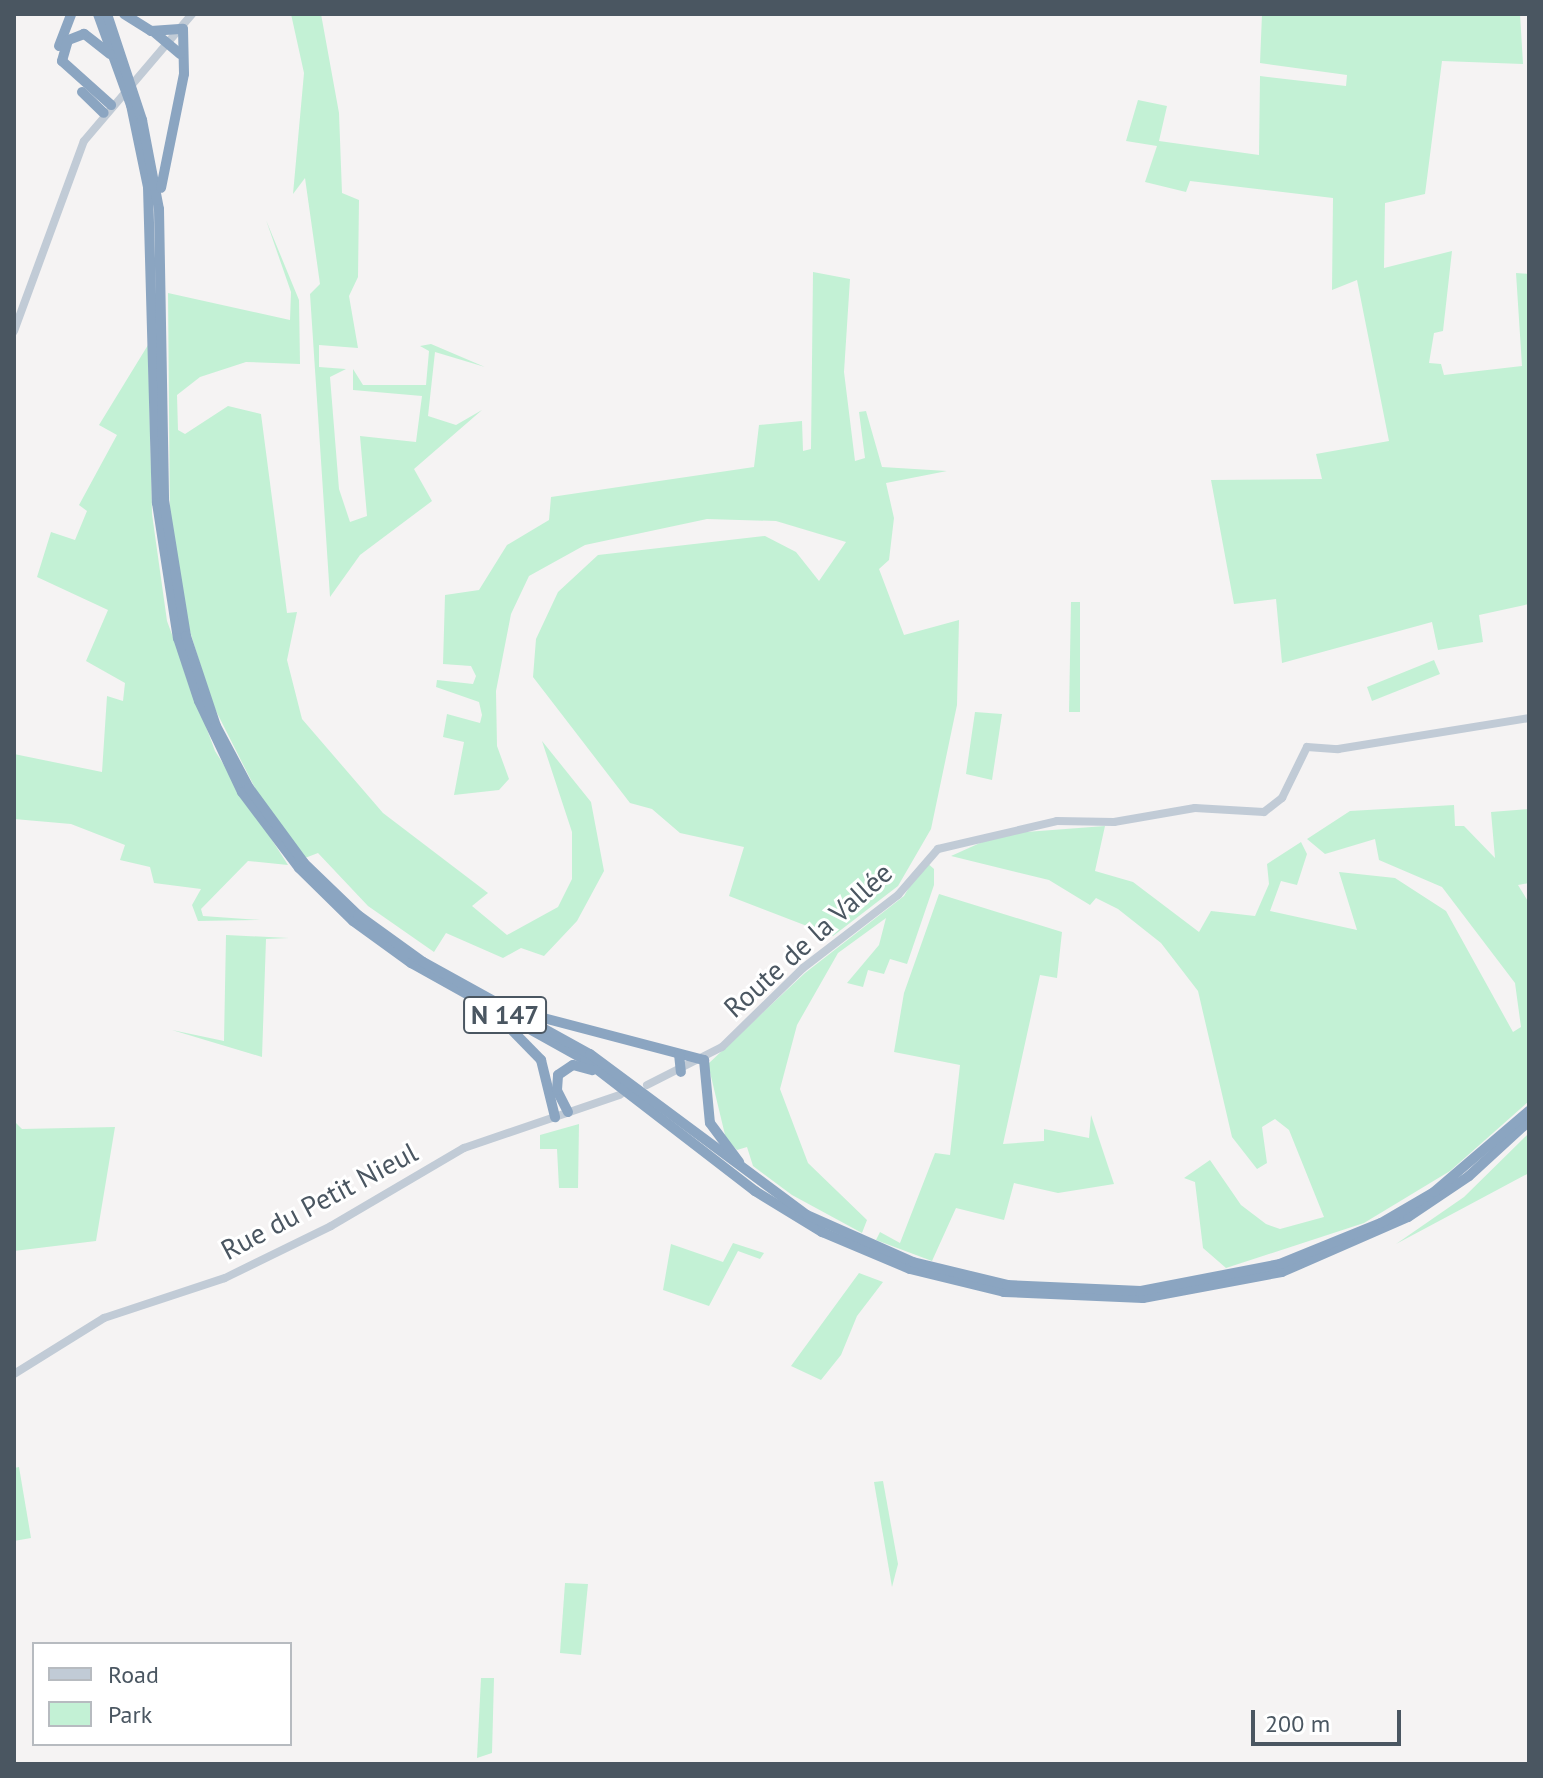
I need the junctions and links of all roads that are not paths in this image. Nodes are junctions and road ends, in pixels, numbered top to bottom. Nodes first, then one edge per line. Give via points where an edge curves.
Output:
1 (71, 14) edge
2 (98, 14) edge
3 (107, 14) edge
4 (124, 14) edge
5 (192, 14) edge
6 (183, 29) junction
7 (151, 31) junction
8 (171, 45) junction
9 (180, 54) junction
10 (131, 105) junction
11 (110, 106) junction
12 (159, 209) junction
13 (14, 331) edge
14 (1529, 718) edge
15 (422, 970) junction
16 (454, 979) junction
17 (679, 1054) junction
18 (704, 1060) junction
19 (697, 1070) junction
20 (681, 1072) junction
21 (647, 1085) dead end
22 (620, 1095) dead end
23 (1529, 1111) edge
24 (568, 1112) junction
25 (659, 1114) junction
26 (555, 1117) junction
27 (1529, 1121) edge
28 (807, 1215) junction
29 (14, 1374) edge

1 - 11 highway via 58,66
2 - 10 highway, N 147
3 - 12 highway, N 147 via 142,120
4 - 7 highway
5 - 6 street
6 - 7 highway
6 - 8 street
6 - 9 highway
7 - 8 highway
8 - 9 highway
8 - 11 street
9 - 12 highway via 184,74 163,155
10 - 11 highway via 106,47 90,34 73,37 65,46 64,67
10 - 15 highway, N 147 via 153,236 160,537 188,669 223,757 279,844 353,921
11 - 13 street via 70,168
12 - 16 highway, N 147 via 167,538 206,699 249,788 304,863 358,915
14 - 18 street, Route de la Vallée via 1338,749 1307,747 1279,803 1264,812 1195,808 1114,822 1057,821 933,851 898,895 814,959
15 - 25 highway, N 147 via 585,1060
15 - 26 highway via 523,1035 545,1069
16 - 17 highway via 530,1015
16 - 28 highway, N 147 via 590,1054
17 - 18 highway
17 - 20 highway
18 - 19 highway
19 - 20 street
19 - 28 highway via 707,1115 722,1144
20 - 21 street
22 - 24 street
23 - 28 highway, N 147 via 1465,1170 1381,1223 1280,1264 1173,1288 1007,1285 913,1262
24 - 25 highway via 557,1078 580,1065
24 - 26 street
25 - 27 highway, N 147 via 778,1206 866,1253 1004,1292 1105,1300 1206,1291 1337,1251 1439,1198
26 - 29 street, Rue du Petit Nieul via 464,1148 225,1278 104,1318

